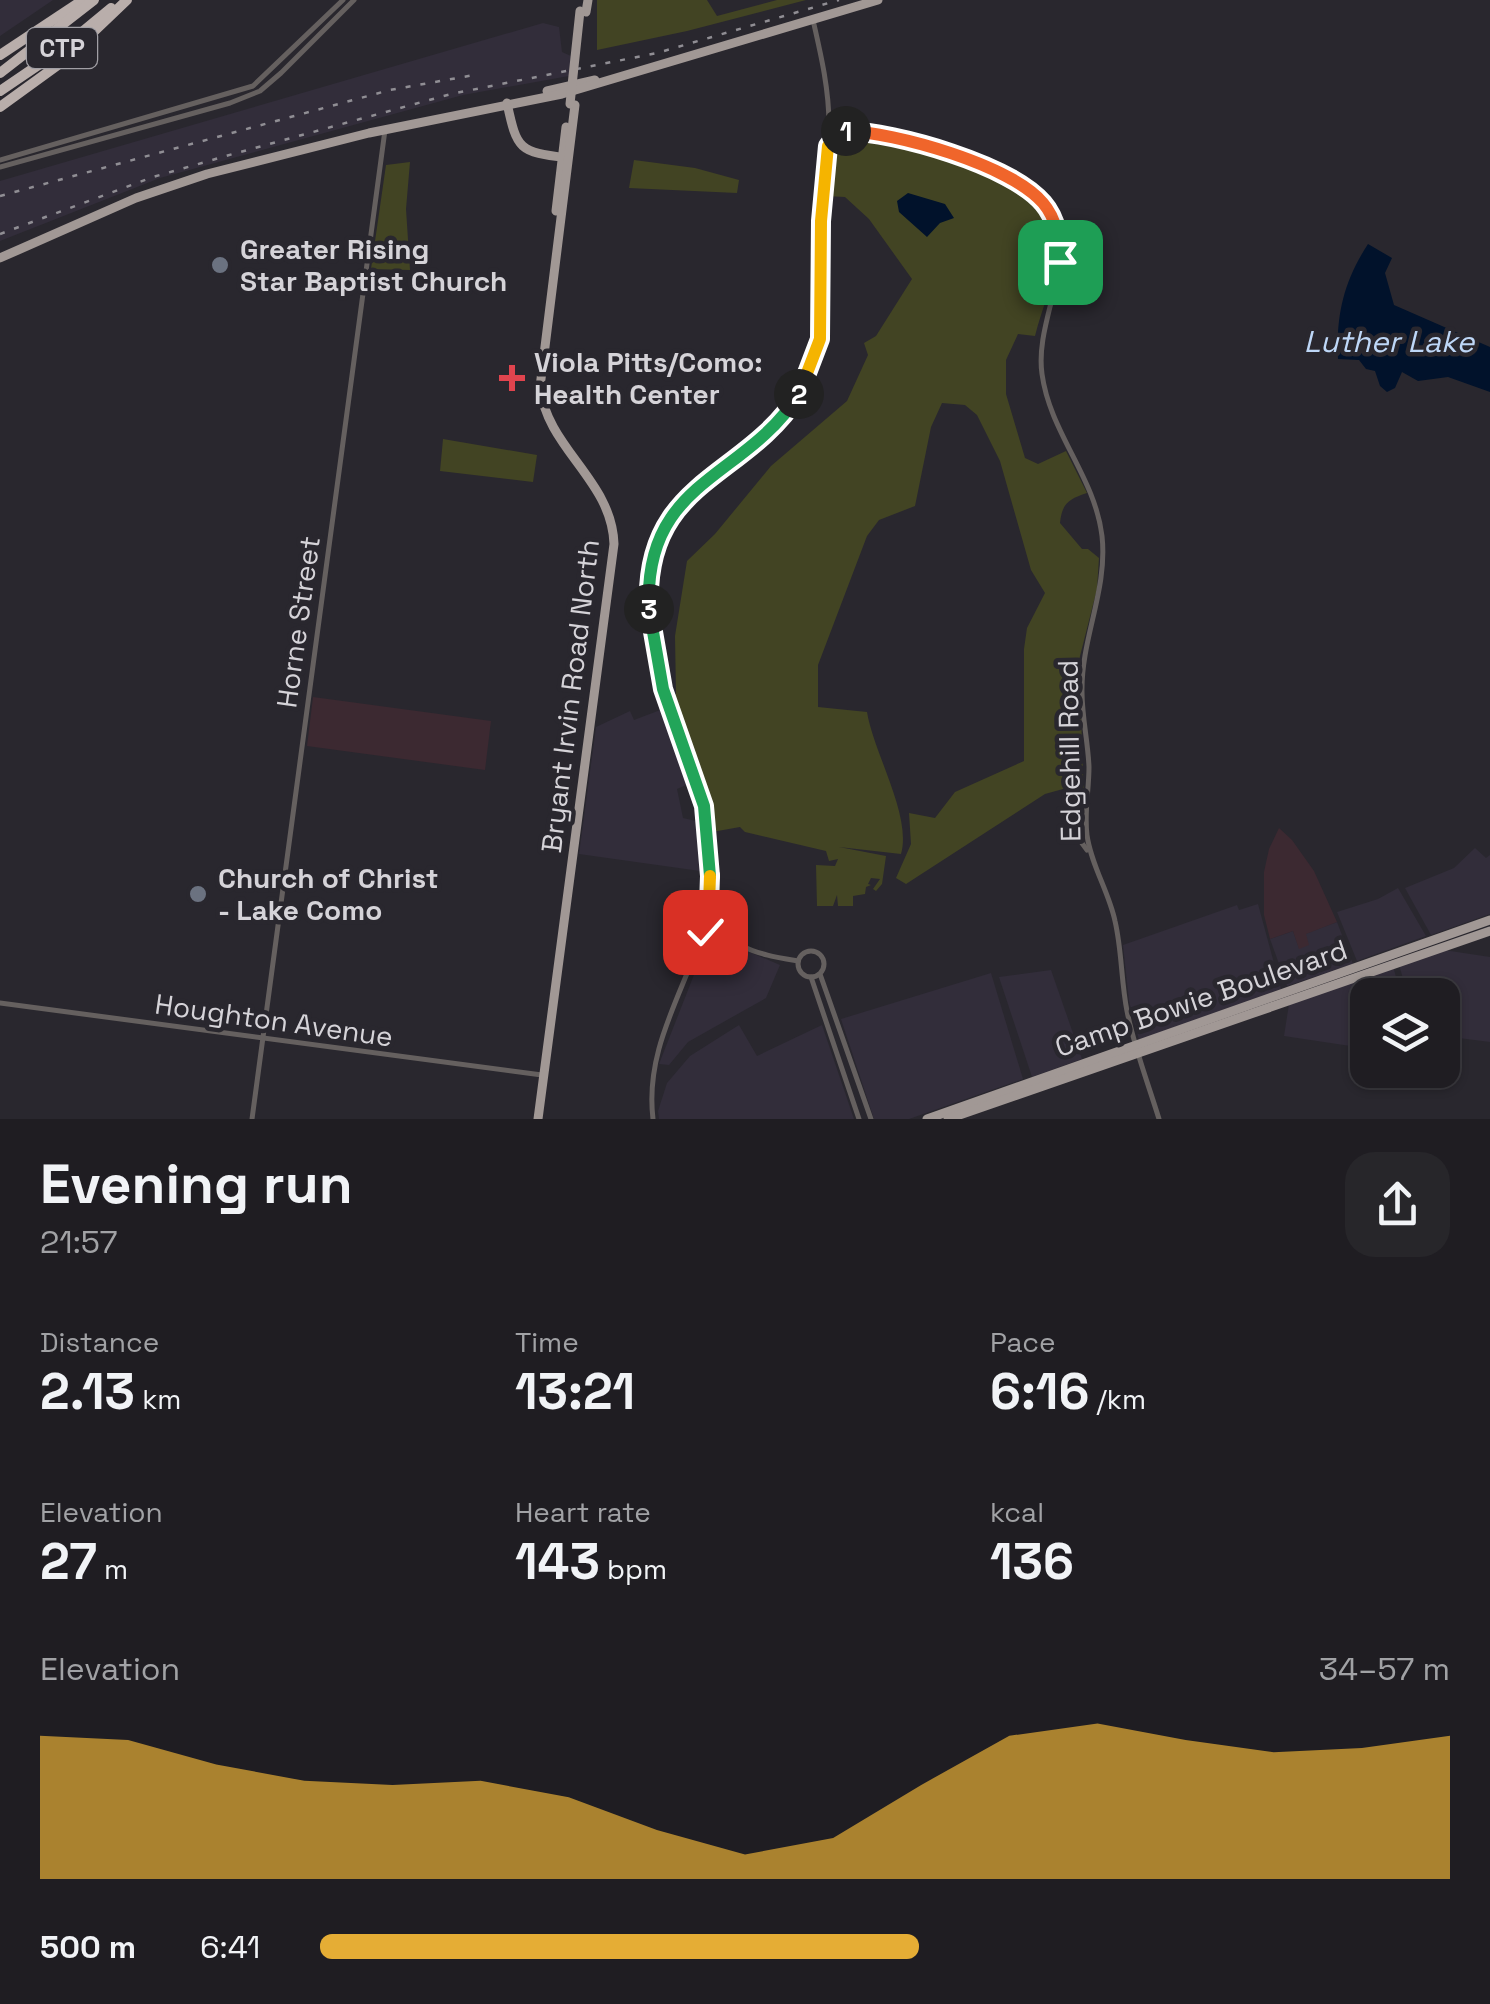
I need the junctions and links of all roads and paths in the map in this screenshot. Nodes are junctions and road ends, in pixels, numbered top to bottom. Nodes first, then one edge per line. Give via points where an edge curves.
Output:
1 (82, 0) edge
2 (94, 0) edge
3 (119, 0) edge
4 (127, 0) edge
5 (343, 0) edge
6 (354, 0) edge
7 (878, 0) edge
8 (584, 6) edge
9 (336, 11) junction
10 (813, 19) junction
11 (0, 55) edge
12 (0, 74) edge
13 (602, 81) junction
14 (0, 91) edge
15 (228, 95) junction
16 (550, 96) junction
17 (230, 103) junction
18 (509, 103) junction
19 (572, 104) junction
20 (0, 107) edge
21 (482, 112) junction
22 (438, 118) junction
23 (514, 126) junction
24 (829, 128) junction
25 (384, 130) junction
26 (848, 130) junction
27 (565, 133) junction
28 (828, 146) junction
29 (540, 152) junction
30 (565, 156) junction
31 (0, 163) edge
32 (559, 176) junction
33 (558, 218) junction
34 (0, 258) edge
35 (1068, 824) dead end
36 (1090, 853) junction
37 (709, 904) junction
38 (1489, 925) edge
39 (718, 930) junction
40 (1437, 938) junction
41 (700, 940) junction
42 (1454, 943) junction
43 (1393, 959) junction
44 (798, 961) junction
45 (820, 974) junction
46 (811, 977) junction
47 (0, 1003) edge
48 (262, 1038) junction
49 (1137, 1049) junction
50 (544, 1075) junction
51 (962, 1107) junction
52 (252, 1119) edge
53 (538, 1119) edge
54 (654, 1119) edge
55 (858, 1119) edge
56 (871, 1119) edge
57 (927, 1119) edge
58 (946, 1119) edge
59 (1159, 1119) edge

1 - 11 highway
2 - 12 highway, CTP
3 - 14 highway, CTP
4 - 20 highway via 62,62
5 - 9 street
6 - 9 street
7 - 10 main road
8 - 19 main road, bridge
9 - 15 street via 267,75
9 - 17 street via 270,82
10 - 13 main road
10 - 24 street
13 - 16 main road
13 - 18 main road
15 - 17 street
15 - 31 street
16 - 18 main road
16 - 23 main road via 524,108
17 - 31 street
18 - 21 main road
18 - 22 main road
18 - 23 main road
19 - 27 main road, Bryant Irvin Road North
19 - 30 main road, Bryant Irvin Road North
21 - 22 main road
21 - 23 main road
22 - 25 main road
23 - 29 main road via 523,149
24 - 26 street, Edgehill Road
24 - 28 street
25 - 34 main road via 187,180
25 - 48 street, Horne Street
26 - 28 street
26 - 36 street, Edgehill Road via 948,153 1015,180 1042,201 1056,228 1060,262 1044,326 1042,372 1049,406 1090,487 1103,546 1082,682
27 - 29 main road
27 - 30 main road, Bryant Irvin Road North
28 - 37 street via 821,325 808,376 770,429 681,502 650,566 658,670 704,806
29 - 30 main road
29 - 32 main road
30 - 32 main road, Bryant Irvin Road North
30 - 33 main road, Bryant Irvin Road North
32 - 33 main road, Bryant Irvin Road North
33 - 50 main road, Bryant Irvin Road North via 541,401 555,435 604,500 614,544
35 - 36 street
36 - 49 street, Edgehill Road via 1114,916
37 - 39 street
37 - 41 street
38 - 40 main road, Camp Bowie Boulevard
38 - 42 main road, Camp Bowie Boulevard
38 - 42 main road
39 - 41 street
39 - 44 street via 757,952
40 - 42 main road
40 - 43 main road, Camp Bowie Boulevard
41 - 54 street via 656,1053
42 - 43 main road, Camp Bowie Boulevard
43 - 49 main road, Camp Bowie Boulevard
44 - 45 street via 806,952 820,954
44 - 46 street via 801,973
45 - 46 street
45 - 56 street
46 - 55 street
47 - 48 street, Houghton Avenue
48 - 50 street, Houghton Avenue
48 - 52 street, Horne Street
49 - 51 main road, Camp Bowie Boulevard
49 - 58 main road, Camp Bowie Boulevard
49 - 59 street, Edgehill Road
50 - 53 main road
51 - 57 main road, Camp Bowie Boulevard
51 - 58 main road

